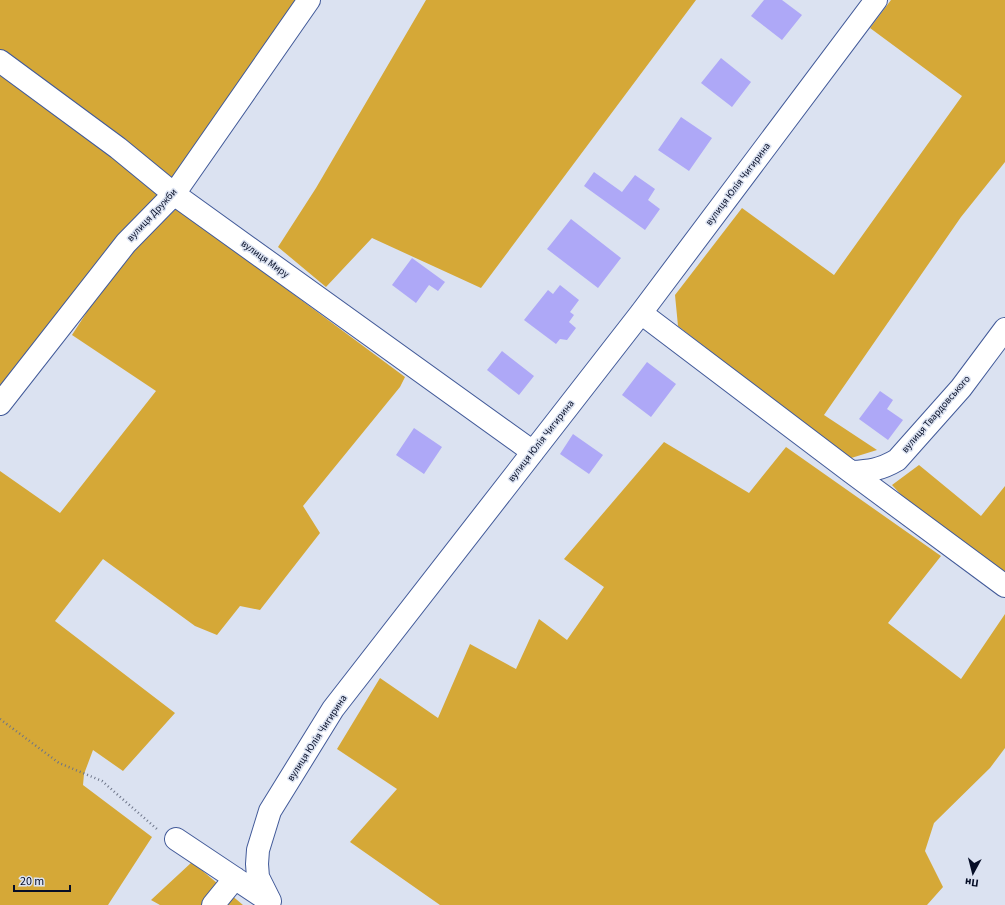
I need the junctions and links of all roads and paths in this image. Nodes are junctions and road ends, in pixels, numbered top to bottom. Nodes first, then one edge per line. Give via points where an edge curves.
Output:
1 (309, 0) edge
2 (876, 0) edge
3 (0, 61) edge
4 (174, 194) junction
5 (641, 313) junction
6 (1005, 329) edge
7 (0, 404) edge
8 (533, 452) junction
9 (851, 472) junction
10 (1005, 586) edge
11 (0, 719) edge
12 (176, 839) joint
13 (235, 878) junction
14 (271, 903) edge
15 (214, 905) edge

1 - 4 street, вулиця Дружби
2 - 5 street, вулиця Юлія Чигирина
3 - 4 street, вулиця Миру via 118,148
4 - 7 street, вулиця Дружби via 126,243
4 - 8 street, вулиця Миру
5 - 8 street, вулиця Юлія Чигирина
5 - 9 street
6 - 9 street, вулиця Твардовського via 961,388 897,460 871,471
8 - 14 street, вулиця Юлія Чигирина via 332,709 270,810 258,850 257,864 258,877
9 - 10 street
11 - 12 path via 59,763 102,781 163,834
12 - 13 street
13 - 14 street
13 - 15 street

